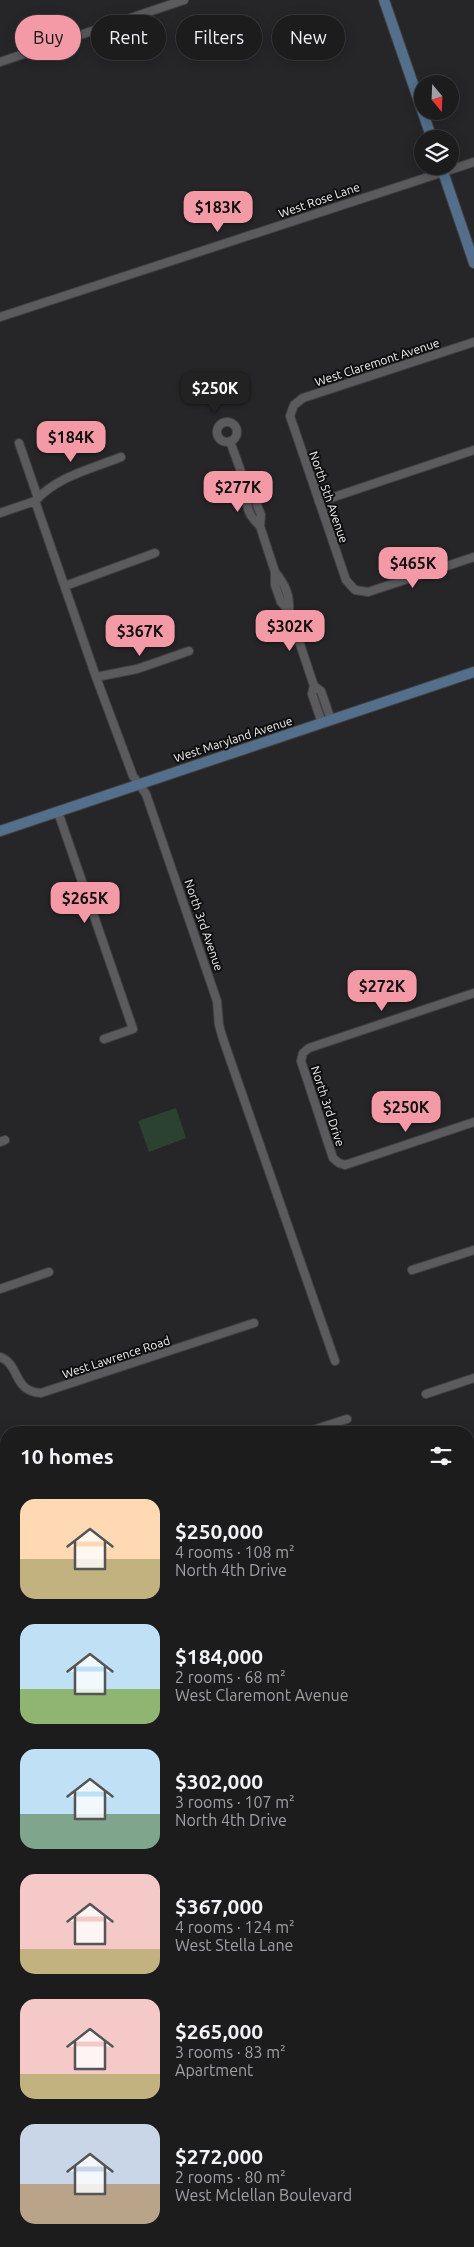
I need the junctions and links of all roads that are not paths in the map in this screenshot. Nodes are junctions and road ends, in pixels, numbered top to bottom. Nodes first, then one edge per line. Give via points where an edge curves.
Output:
1 (184, 0) edge
2 (384, 0) edge
3 (0, 62) edge
4 (429, 130) edge
5 (474, 162) edge
6 (459, 165) edge
7 (424, 175) edge
8 (444, 175) edge
9 (474, 263) edge
10 (0, 317) edge
11 (474, 342) edge
12 (292, 411) joint
13 (230, 442) dead end
14 (19, 443) dead end
15 (474, 450) edge
16 (121, 457) dead end
17 (37, 500) junction
18 (319, 502) junction
19 (0, 513) edge
20 (155, 554) dead end
21 (474, 557) edge
22 (65, 586) junction
23 (189, 651) dead end
24 (474, 672) edge
25 (96, 677) junction
26 (326, 721) junction
27 (138, 784) junction
28 (58, 812) junction
29 (0, 831) edge
30 (474, 993) edge
31 (104, 1039) dead end
32 (474, 1122) edge
33 (474, 1250) edge
34 (412, 1270) dead end
35 (50, 1272) dead end
36 (0, 1289) edge
37 (254, 1323) dead end
38 (0, 1357) edge
39 (335, 1361) dead end
40 (474, 1378) edge
41 (426, 1394) dead end
42 (347, 1419) dead end
43 (325, 1426) edge

1 - 3 street
2 - 4 street
5 - 6 street, West Rose Lane
7 - 10 street, West Rose Lane
8 - 9 street
11 - 12 street, West Claremont Avenue via 303,398
12 - 18 street, North 5th Avenue via 291,421
13 - 26 street via 246,488 246,502 252,518 260,526 275,572 275,585 288,611 314,686 312,694
14 - 17 street, North 3rd Avenue
15 - 18 street
16 - 17 street via 68,477
17 - 19 street
17 - 22 street, North 3rd Avenue
18 - 21 street, North 5th Avenue via 346,580 353,589 361,592 370,592
20 - 22 street
22 - 25 street, North 3rd Avenue
23 - 25 street via 140,669
24 - 26 street, West Maryland Avenue
25 - 27 street, North 3rd Avenue
26 - 27 street, West Maryland Avenue
27 - 28 street, West Maryland Avenue
27 - 39 street, North 3rd Avenue via 146,794 198,944 217,1001 218,1025
28 - 29 street, West Maryland Avenue
28 - 31 street via 133,1029
30 - 32 street, North 3rd Drive via 309,1048 301,1061 333,1158 339,1163 345,1165
33 - 34 street
35 - 36 street
37 - 38 street, West Lawrence Road via 41,1393 26,1390 9,1361
40 - 41 street
42 - 43 street

